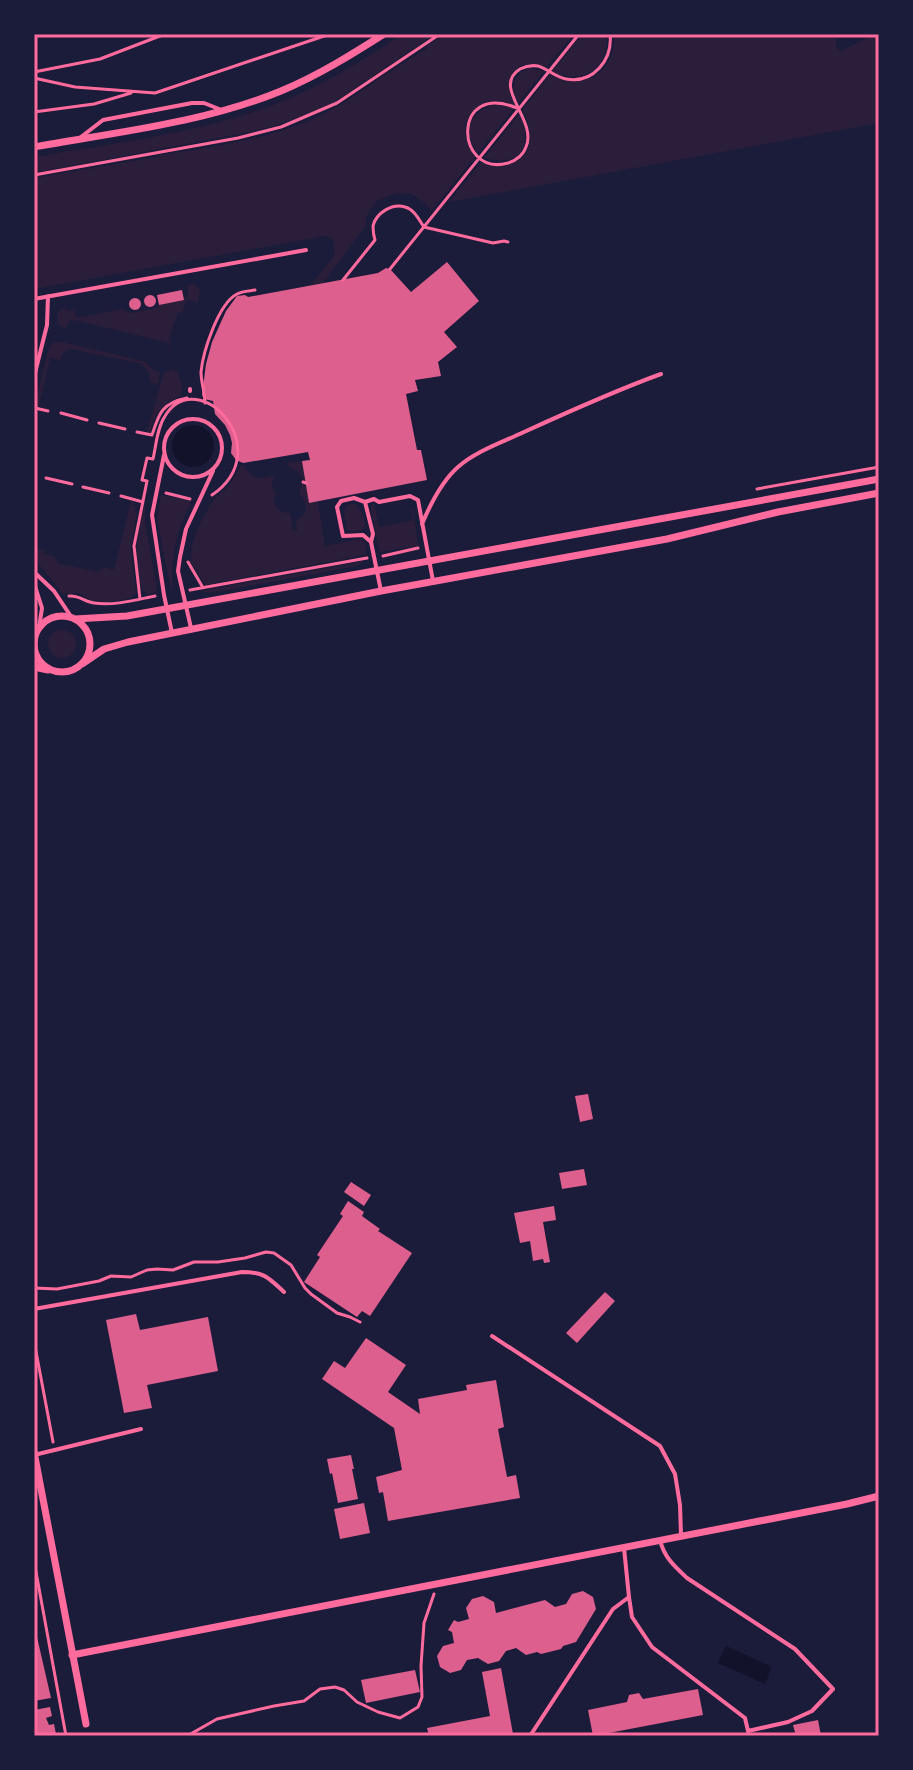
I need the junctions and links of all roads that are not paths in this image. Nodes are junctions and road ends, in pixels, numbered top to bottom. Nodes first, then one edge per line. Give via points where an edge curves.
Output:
1 (384, 34) edge
2 (221, 110) junction
3 (78, 139) junction
4 (34, 145) edge
5 (306, 250) dead end
6 (48, 296) junction
7 (34, 299) edge
8 (661, 374) dead end
9 (34, 377) edge
10 (164, 455) junction
11 (216, 465) junction
12 (879, 479) edge
13 (879, 493) edge
14 (365, 502) junction
15 (422, 524) junction
16 (371, 542) junction
17 (429, 560) junction
18 (377, 570) junction
19 (34, 572) edge
20 (433, 581) junction
21 (34, 583) edge
22 (381, 591) junction
23 (186, 604) junction
24 (167, 608) junction
25 (74, 619) junction
26 (191, 628) junction
27 (37, 631) edge
28 (172, 633) junction
29 (82, 664) junction
30 (34, 667) edge
31 (54, 671) junction
32 (284, 1292) dead end
33 (34, 1309) edge
34 (492, 1336) dead end
35 (141, 1429) dead end
36 (34, 1454) edge
37 (879, 1496) edge
38 (681, 1535) junction
39 (660, 1540) junction
40 (624, 1548) junction
41 (629, 1597) junction
42 (72, 1655) junction
43 (86, 1724) dead end
44 (530, 1736) edge

1 - 2 street via 306,80
2 - 3 street
2 - 3 lane via 192,103 111,118
3 - 4 street
5 - 6 lane
6 - 7 lane
6 - 9 lane
8 - 15 lane via 464,462 450,475
10 - 11 lane via 174,471 191,477
10 - 11 lane via 171,429 197,420 220,437
10 - 24 lane via 152,515
11 - 23 lane via 182,544 178,571
12 - 17 street
13 - 20 street via 667,539
14 - 15 lane via 410,496 418,500
14 - 16 lane
14 - 16 lane via 354,498 337,507 343,536 363,535
15 - 17 lane
16 - 18 lane
17 - 18 street
17 - 20 lane
18 - 22 lane
18 - 23 street
19 - 25 lane
20 - 22 street
21 - 27 lane via 42,608
22 - 26 street
23 - 24 street
23 - 26 lane
24 - 25 street
24 - 28 lane
25 - 27 street via 54,617
25 - 29 street via 90,640
26 - 28 street
27 - 31 street via 35,653
28 - 29 street via 118,644
29 - 31 street
30 - 31 street
32 - 33 lane via 258,1272 242,1272
34 - 38 lane via 660,1446 675,1474
35 - 36 lane
36 - 42 street
37 - 38 street
38 - 39 street
39 - 40 street
39 - 41 lane via 663,1553 687,1578 795,1649 833,1689 812,1711 748,1731 745,1718 652,1647 632,1617
40 - 41 lane
40 - 42 street
41 - 44 lane via 613,1609
42 - 43 street

